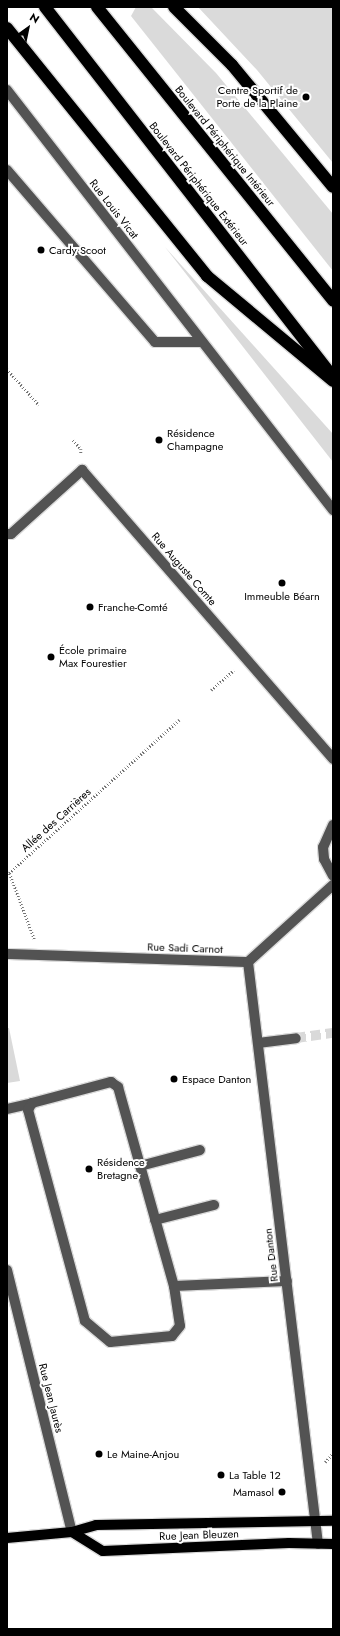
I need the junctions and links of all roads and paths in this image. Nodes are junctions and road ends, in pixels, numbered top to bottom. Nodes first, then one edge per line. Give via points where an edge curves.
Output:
1 (45, 7) edge
2 (97, 7) edge
3 (174, 7) edge
4 (7, 28) edge
5 (7, 90) edge
6 (7, 170) edge
7 (333, 187) edge
8 (333, 301) edge
9 (202, 342) junction
10 (7, 369) edge
11 (333, 377) edge
12 (333, 381) edge
13 (40, 405) dead end
14 (333, 510) edge
15 (7, 534) edge
16 (246, 659) junction
17 (211, 690) dead end
18 (179, 720) dead end
19 (333, 758) edge
20 (333, 825) edge
21 (333, 876) edge
22 (333, 885) edge
23 (7, 954) edge
24 (40, 955) junction
25 (248, 962) junction
26 (296, 1038) tunnel mouth
27 (258, 1043) junction
28 (32, 1103) junction
29 (7, 1108) edge
30 (200, 1150) dead end
31 (140, 1166) junction
32 (214, 1205) dead end
33 (155, 1220) junction
34 (7, 1270) edge
35 (287, 1281) junction
36 (174, 1286) junction
37 (315, 1521) junction
38 (333, 1521) edge
39 (72, 1532) junction
40 (7, 1538) edge
41 (318, 1544) junction
42 (333, 1544) edge

1 - 11 highway, Boulevard Périphérique Extérieur
2 - 8 highway, Boulevard Périphérique Intérieur
3 - 7 highway via 232,65
4 - 12 highway via 207,276
5 - 9 street, Rue Louis Vicat
6 - 9 street via 155,342
9 - 14 street, Rue Louis Vicat
10 - 13 path
15 - 16 street, Rue Auguste Comte via 11,534 82,470
16 - 17 path
16 - 19 street, Rue Auguste Comte
18 - 24 path, Allée des Carrières via 9,873
20 - 21 street via 324,847 324,859
22 - 25 street
23 - 24 street, Rue Sadi Carnot
24 - 25 street, Rue Sadi Carnot
25 - 27 street, Rue Danton
26 - 27 street
27 - 35 street, Rue Danton
28 - 29 street
28 - 31 street via 111,1082 118,1087
28 - 36 street via 28,1110 85,1321 110,1342 172,1336 180,1326
30 - 31 street
31 - 33 street
32 - 33 street
33 - 36 street
34 - 39 street, Rue Jean Jaurès
35 - 36 street
35 - 37 street, Rue Danton
37 - 38 main road, Rue Jean Bleuzen
37 - 39 main road, Rue Jean Bleuzen via 96,1525
37 - 41 street, Rue Danton
39 - 40 main road, Rue Jean Bleuzen
39 - 41 main road, Rue Jean Bleuzen via 103,1551
41 - 42 main road, Rue Jean Bleuzen

